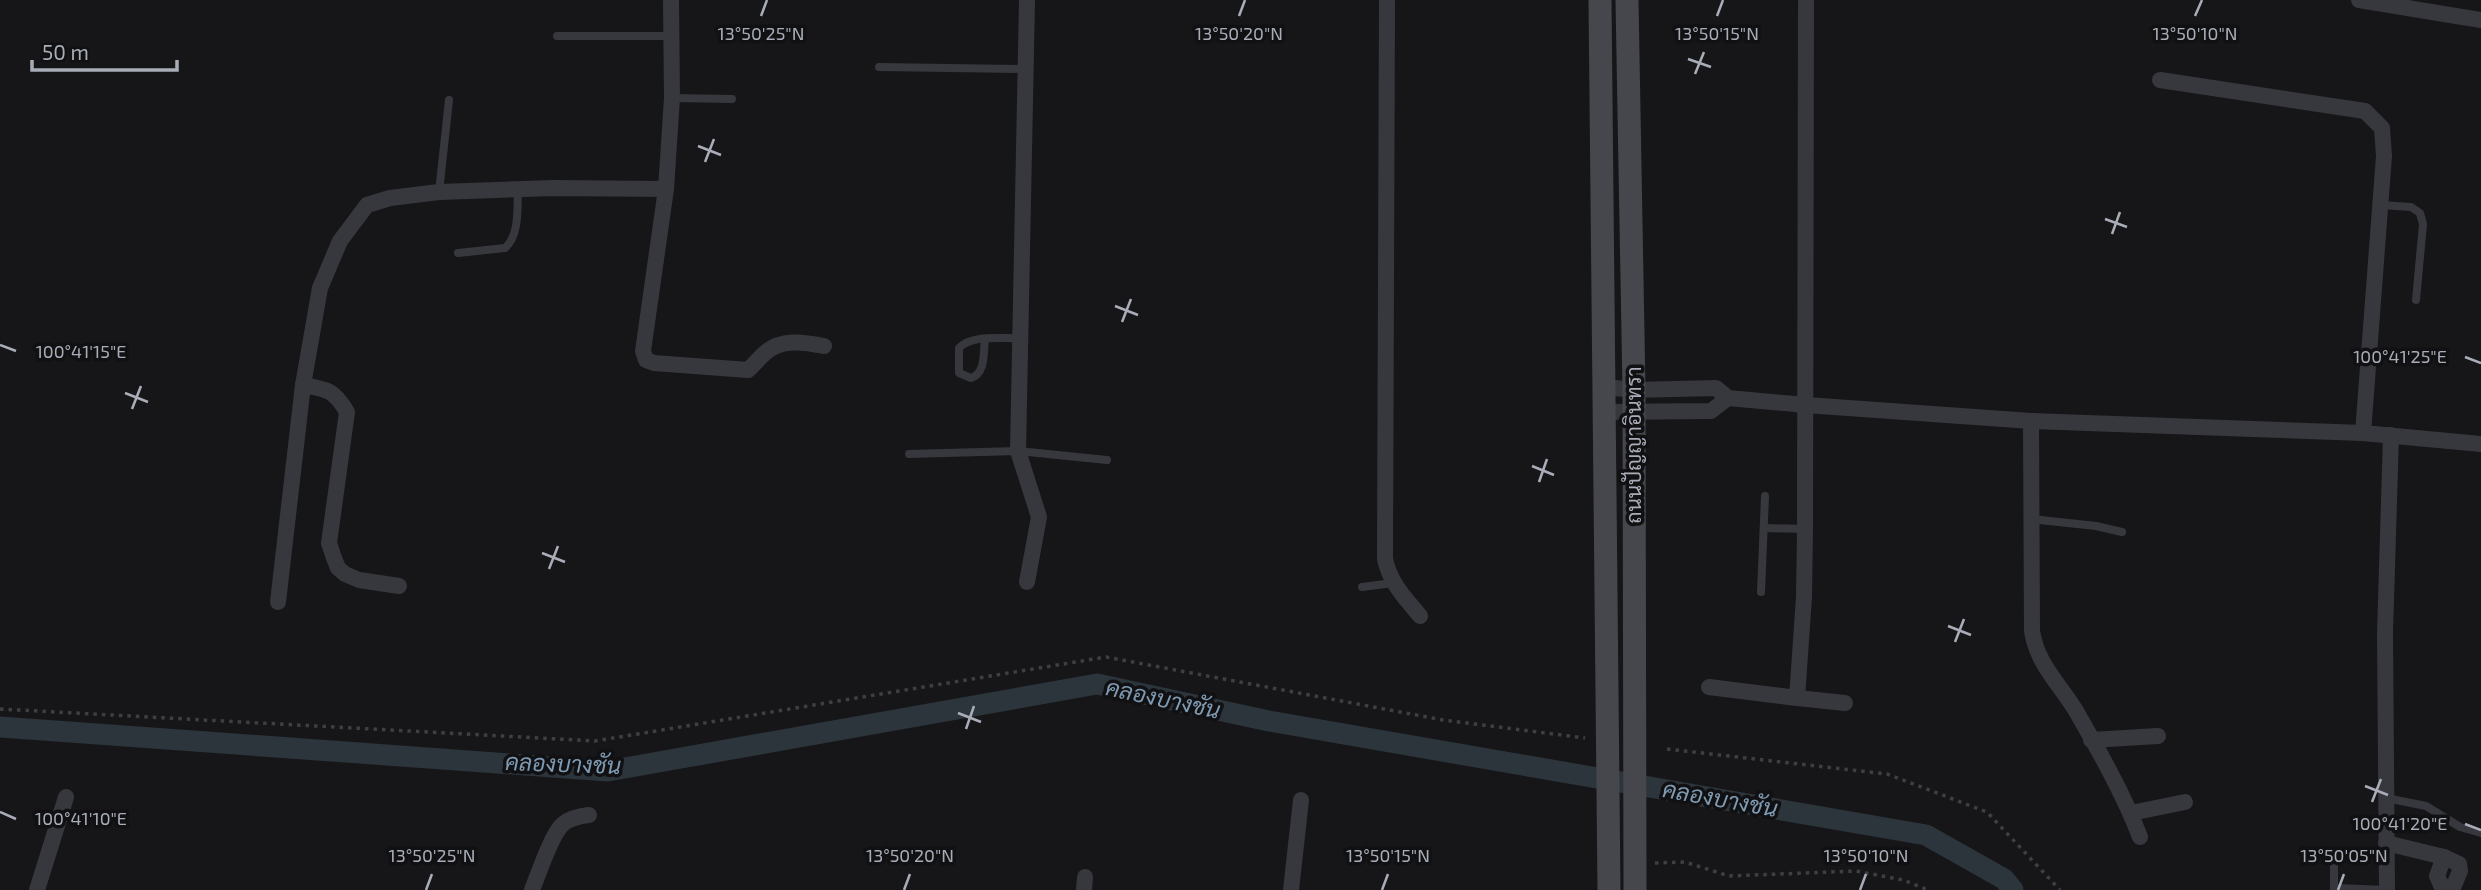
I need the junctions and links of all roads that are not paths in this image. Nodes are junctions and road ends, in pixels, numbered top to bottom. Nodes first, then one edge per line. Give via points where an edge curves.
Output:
1 (671, 0) edge
2 (1027, 0) edge
3 (1387, 0) edge
4 (1600, 0) edge
5 (1628, 0) edge
6 (1806, 0) edge
7 (2359, 0) edge
8 (2481, 20) edge
9 (558, 36) dead end
10 (671, 36) junction
11 (879, 67) dead end
12 (1027, 69) junction
13 (2160, 80) dead end
14 (672, 98) junction
15 (732, 99) dead end
16 (449, 100) dead end
17 (518, 189) junction
18 (666, 189) junction
19 (439, 192) junction
20 (2380, 205) junction
21 (458, 253) dead end
22 (2416, 300) dead end
23 (1021, 338) junction
24 (985, 340) junction
25 (824, 345) dead end
26 (303, 385) junction
27 (1605, 387) junction
28 (1728, 398) junction
29 (1634, 401) junction
30 (1806, 405) junction
31 (1604, 412) junction
32 (2031, 421) junction
33 (2363, 433) junction
34 (2391, 435) junction
35 (2481, 444) edge
36 (1018, 451) junction
37 (909, 454) dead end
38 (1107, 460) dead end
39 (1765, 496) dead end
40 (2031, 519) junction
41 (1763, 528) junction
42 (1805, 529) junction
43 (2122, 532) dead end
44 (1027, 582) dead end
45 (1393, 583) junction
46 (399, 586) dead end
47 (1362, 587) dead end
48 (1761, 592) dead end
49 (278, 602) dead end
50 (1420, 616) dead end
51 (1709, 687) dead end
52 (1797, 698) junction
53 (1845, 703) dead end
54 (2158, 736) dead end
55 (2091, 740) junction
56 (66, 797) dead end
57 (2386, 798) junction
58 (1301, 800) dead end
59 (2185, 802) dead end
60 (2131, 813) junction
61 (589, 816) dead end
62 (2481, 833) edge
63 (2140, 836) dead end
64 (2386, 843) junction
65 (2334, 866) dead end
66 (2335, 889) edge
67 (37, 890) edge
68 (532, 890) edge
69 (1292, 890) edge
70 (1609, 890) edge
71 (1635, 890) edge
72 (2387, 890) edge
73 (2452, 890) edge

1 - 10 street
2 - 12 street
3 - 45 street via 1385,559
4 - 27 main road, ถนนปัญญาอินทรา
5 - 29 main road, ถนนปัญญาอินทรา
6 - 30 street
7 - 8 street
9 - 10 lane
10 - 14 street
11 - 12 lane
12 - 23 street
13 - 20 street via 2365,111 2382,128
14 - 15 lane
14 - 18 street
16 - 19 lane
17 - 18 street
17 - 19 street
17 - 21 lane via 516,223 508,245
18 - 25 street via 643,351 646,360 748,370 778,345 798,341
19 - 26 street via 367,205 340,241 320,289
20 - 22 lane via 2411,207 2420,213 2423,224
20 - 33 street
23 - 24 lane
23 - 36 street
24 - 24 lane via 964,342 959,348 959,373 978,374
26 - 46 street via 326,389 346,412 329,543 338,568 359,580
26 - 49 street
27 - 29 street
27 - 31 main road, ถนนปัญญาอินทรา
28 - 29 street via 1716,388
28 - 29 street via 1711,411
28 - 30 street
29 - 31 street
29 - 71 main road, ถนนปัญญาอินทรา
30 - 32 street
30 - 42 street
31 - 70 main road, ถนนปัญญาอินทรา
32 - 33 street
32 - 40 street
33 - 34 street
34 - 35 street
34 - 57 street
36 - 37 lane
36 - 38 lane
36 - 44 street via 1039,517
39 - 41 lane
40 - 43 lane
40 - 55 street via 2035,648
41 - 42 lane
41 - 48 lane
42 - 52 street
45 - 47 lane
45 - 50 street
51 - 52 street
52 - 53 street
54 - 55 street
55 - 60 street
56 - 67 street
57 - 62 lane via 2426,806 2460,827
57 - 64 street
58 - 69 street
59 - 60 street
60 - 63 street
61 - 68 street via 561,825
64 - 72 street
64 - 73 street via 2459,864
65 - 66 lane
66 - 72 lane

